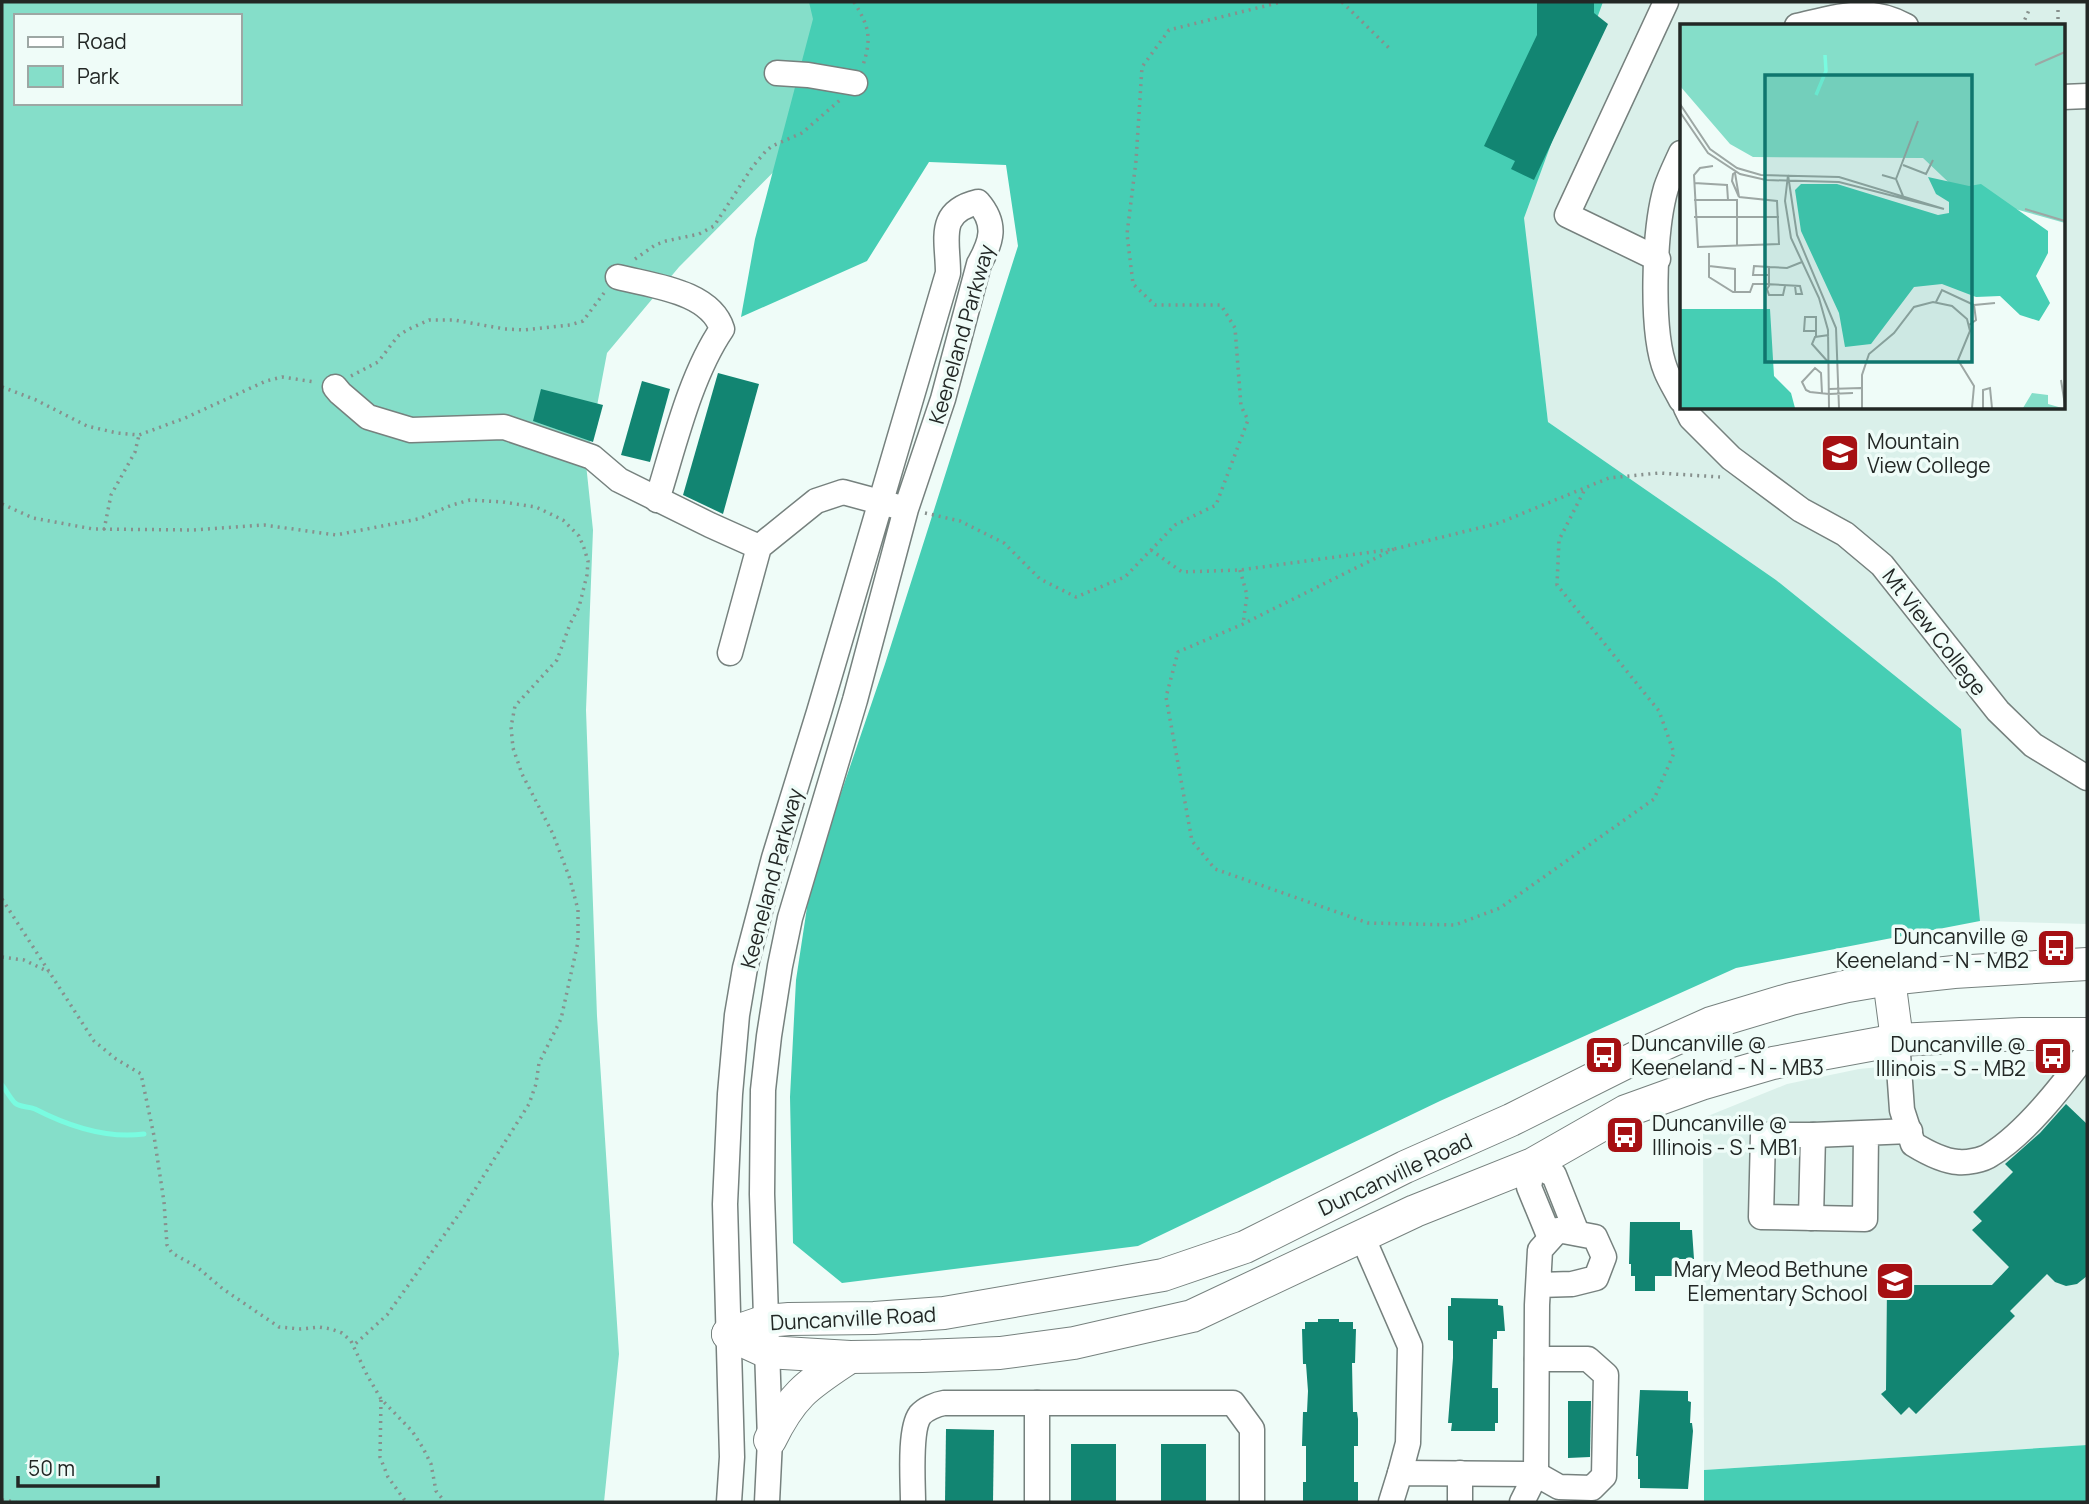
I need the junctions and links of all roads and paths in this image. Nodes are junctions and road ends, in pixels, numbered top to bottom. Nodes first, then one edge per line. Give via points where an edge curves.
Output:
1 (854, 2) edge
2 (1281, 2) edge
3 (1342, 2) edge
4 (1666, 2) edge
5 (1827, 10) edge
6 (2028, 10) dead end
7 (2058, 10) dead end
8 (1891, 16) edge
9 (1801, 24) edge
10 (2023, 24) edge
11 (2058, 24) edge
12 (1390, 49) dead end
13 (777, 73) dead end
14 (855, 83) junction
15 (2087, 96) edge
16 (2064, 97) edge
17 (1680, 155) edge
18 (1658, 259) junction
19 (618, 277) junction
20 (2, 387) edge
21 (335, 387) junction
22 (1680, 398) edge
23 (1687, 410) edge
24 (139, 435) junction
25 (1722, 477) dead end
26 (1585, 489) junction
27 (657, 500) junction
28 (880, 502) junction
29 (2, 504) edge
30 (906, 509) junction
31 (104, 530) junction
32 (759, 547) junction
33 (1394, 549) junction
34 (1151, 550) junction
35 (1240, 570) junction
36 (1243, 624) junction
37 (730, 653) dead end
38 (2087, 778) edge
39 (2, 899) edge
40 (2, 957) edge
41 (2087, 964) edge
42 (49, 972) junction
43 (1889, 979) junction
44 (2087, 1034) edge
45 (1897, 1040) junction
46 (2087, 1053) edge
47 (1511, 1120) junction
48 (1813, 1135) junction
49 (1912, 1137) junction
50 (1866, 1139) junction
51 (1532, 1164) junction
52 (762, 1202) junction
53 (725, 1204) junction
54 (1811, 1218) junction
55 (1577, 1233) junction
56 (1362, 1236) junction
57 (1550, 1238) junction
58 (1137, 1280) junction
59 (1539, 1285) junction
60 (766, 1321) junction
61 (1151, 1325) junction
62 (727, 1334) junction
63 (354, 1345) junction
64 (767, 1352) junction
65 (850, 1357) junction
66 (1537, 1359) junction
67 (381, 1399) junction
68 (1037, 1403) junction
69 (769, 1440) junction
70 (1400, 1472) junction
71 (1460, 1473) junction
72 (1536, 1474) junction
73 (2, 1500) edge
74 (16, 1502) edge
75 (406, 1502) edge
76 (444, 1502) edge
77 (729, 1502) edge
78 (767, 1502) edge
79 (913, 1502) edge
80 (1037, 1502) edge
81 (1252, 1502) edge
82 (1391, 1502) edge
83 (1460, 1502) edge
84 (1522, 1502) edge

1 - 14 path via 866,22 869,48
2 - 34 path via 1169,30 1142,67 1127,234 1133,284 1155,305 1221,305 1235,328 1241,405 1248,420 1216,505 1175,525
3 - 12 path
4 - 18 street via 1567,215
5 - 8 street
5 - 9 street
6 - 10 path
7 - 11 path
13 - 14 street
14 - 19 path via 814,123 766,151 713,226 655,245
15 - 16 street
17 - 18 street via 1661,213
18 - 22 street via 1657,329 1665,369
19 - 21 path via 577,323 524,330 442,319 418,324 398,336 378,362
19 - 27 street via 679,292 706,305 722,329 687,404
20 - 24 path via 87,426
21 - 24 path via 282,377
21 - 27 street via 369,417 411,430 505,427 592,457 619,481
23 - 38 street, Mt View College via 1731,458 1801,510 1845,534 1882,565 1998,711 2033,745
24 - 31 path via 135,452 111,495
25 - 26 path via 1658,473 1609,478
26 - 33 path via 1499,523
26 - 36 path via 1559,540 1557,585 1660,711 1674,753 1654,799 1500,908 1455,925 1368,923 1214,869 1192,841 1166,697 1178,652
27 - 32 street
28 - 30 street
28 - 30 street, Keeneland Parkway via 948,273 946,229 950,217 963,205 978,202 989,216 989,246 979,264 943,399
28 - 32 street via 843,492 816,501
28 - 53 street, Keeneland Parkway via 745,968 731,1081
29 - 31 path via 33,518
30 - 34 path via 960,521 1004,543 1040,579 1076,597 1125,577
30 - 52 street, Keeneland Parkway via 782,954 763,1090
31 - 63 path via 264,526 336,536 418,519 470,500 536,507 563,520 584,548 587,575 579,607 557,660 515,706 511,727 517,761 553,834 578,911 578,942 561,1019 539,1063 529,1104 462,1210 387,1315
32 - 37 street
33 - 35 path
33 - 36 path
34 - 35 path via 1182,572
35 - 36 path via 1248,595
39 - 42 path
40 - 42 path via 24,960
41 - 43 main road, Duncanville Road
42 - 63 path via 94,1041 141,1074 154,1136 167,1245 172,1253 279,1327 331,1329
43 - 45 main road
43 - 47 main road, Duncanville Road via 1791,999 1712,1023
44 - 45 main road, Duncanville Road
45 - 49 street via 1902,1110
45 - 51 main road, Duncanville Road via 1773,1062 1701,1084 1626,1111
46 - 49 street via 2028,1122 1987,1157 1959,1163 1929,1153
47 - 51 main road
47 - 58 main road, Duncanville Road via 1245,1247
48 - 50 street
48 - 54 street
48 - 54 street via 1763,1135 1761,1217
49 - 50 street
50 - 54 street via 1865,1219
51 - 55 street via 1554,1175
51 - 56 main road, Duncanville Road
51 - 57 street via 1529,1187
52 - 53 street
52 - 60 street, Keeneland Parkway
53 - 62 street, Keeneland Parkway
55 - 57 street via 1558,1230
55 - 59 street via 1595,1237 1604,1257 1596,1278
56 - 61 main road, Duncanville Road via 1192,1316
56 - 70 street via 1410,1346 1408,1443
57 - 59 street via 1540,1250
58 - 60 main road, Duncanville Road via 944,1313
58 - 61 main road
59 - 66 street
60 - 62 main road, Duncanville Road
60 - 64 street, Keeneland Parkway
61 - 65 main road, Duncanville Road via 1074,1343 1000,1353
62 - 64 main road, Duncanville Road
62 - 77 street, Keeneland Parkway via 732,1457
63 - 67 path
64 - 65 main road, Duncanville Road
64 - 69 street, Keeneland Parkway
65 - 69 main road via 797,1395
66 - 72 street
66 - 72 street via 1588,1359 1606,1375 1604,1476 1592,1488 1559,1487
67 - 75 path via 380,1457
67 - 76 path via 412,1431 431,1464 436,1491
68 - 79 street via 937,1404 920,1415 914,1435
68 - 80 street
68 - 81 street via 1233,1403 1252,1429
69 - 78 street, Keeneland Parkway
70 - 71 street
70 - 82 street
71 - 72 street
71 - 83 street
72 - 84 street
73 - 74 path

